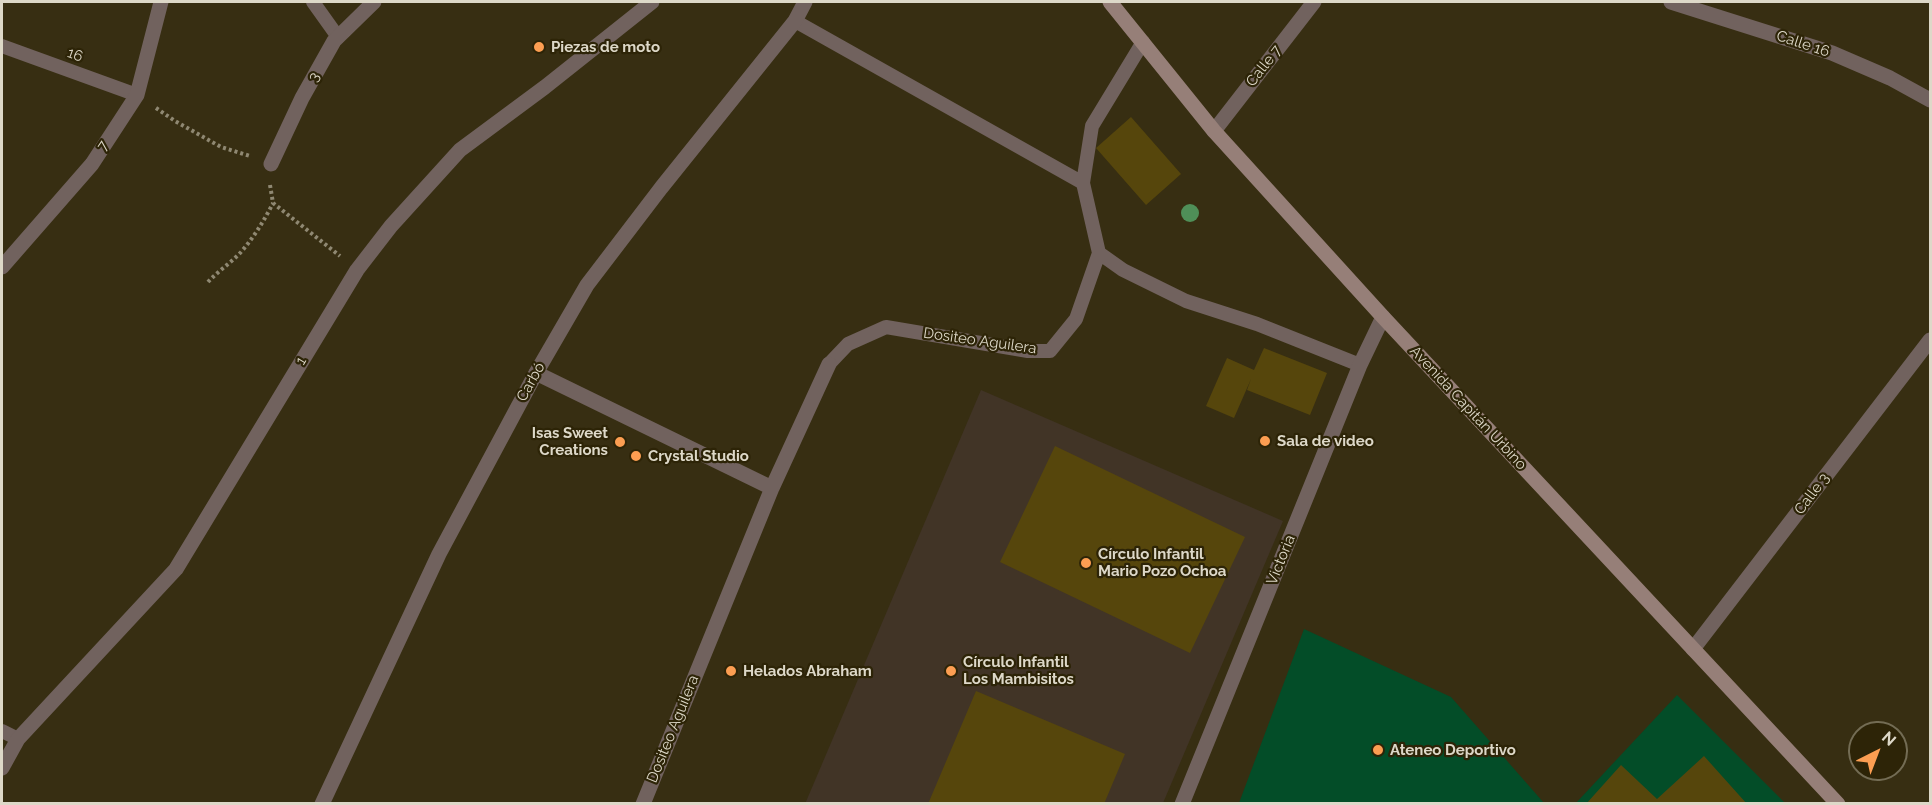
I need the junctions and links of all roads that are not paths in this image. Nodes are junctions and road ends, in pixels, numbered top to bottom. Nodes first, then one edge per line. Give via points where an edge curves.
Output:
1 (161, 2) edge
2 (313, 2) edge
3 (374, 2) edge
4 (652, 2) edge
5 (805, 2) edge
6 (1110, 2) edge
7 (1314, 2) edge
8 (1671, 2) edge
9 (795, 21) junction
10 (338, 37) junction
11 (1143, 42) junction
12 (2, 46) edge
13 (137, 95) junction
14 (1930, 100) edge
15 (1214, 131) junction
16 (271, 164) dead end
17 (1083, 183) junction
18 (1099, 253) junction
19 (2, 267) edge
20 (1383, 317) junction
21 (1930, 340) edge
22 (829, 364) joint
23 (1360, 365) junction
24 (536, 373) junction
25 (772, 488) junction
26 (1694, 649) junction
27 (2, 731) edge
28 (18, 739) junction
29 (2, 768) edge
30 (322, 804) edge
31 (643, 804) edge
32 (1182, 804) edge
33 (1838, 804) edge

1 - 13 street, 7
2 - 10 lane
3 - 10 street, 3
4 - 28 street, 1 via 460,150 392,226 357,270 176,569
5 - 9 street, Carbó
6 - 11 main road, Avenida Capitán Urbino
7 - 15 street, Calle 7
8 - 14 street, Calle 16 via 1832,53
9 - 17 lane
9 - 24 street, Carbó via 587,285
10 - 16 street, 3 via 302,98
11 - 15 main road, Avenida Capitán Urbino
11 - 17 lane via 1092,126
12 - 13 lane, 16
13 - 19 street, 7 via 92,164
15 - 20 main road, Avenida Capitán Urbino
17 - 18 lane
18 - 22 lane, Dositeo Aguilera via 1076,319 1050,351 1028,351 886,327 848,345
18 - 23 lane via 1123,270 1186,301
20 - 23 street, Victoria
20 - 26 main road, Avenida Capitán Urbino
21 - 26 street, Calle 3
22 - 25 street, Dositeo Aguilera
23 - 32 street, Victoria
24 - 25 street
24 - 30 street, Carbó via 439,554
25 - 31 street, Dositeo Aguilera
26 - 33 main road, Avenida Capitán Urbino
27 - 28 lane
28 - 29 street, 1

